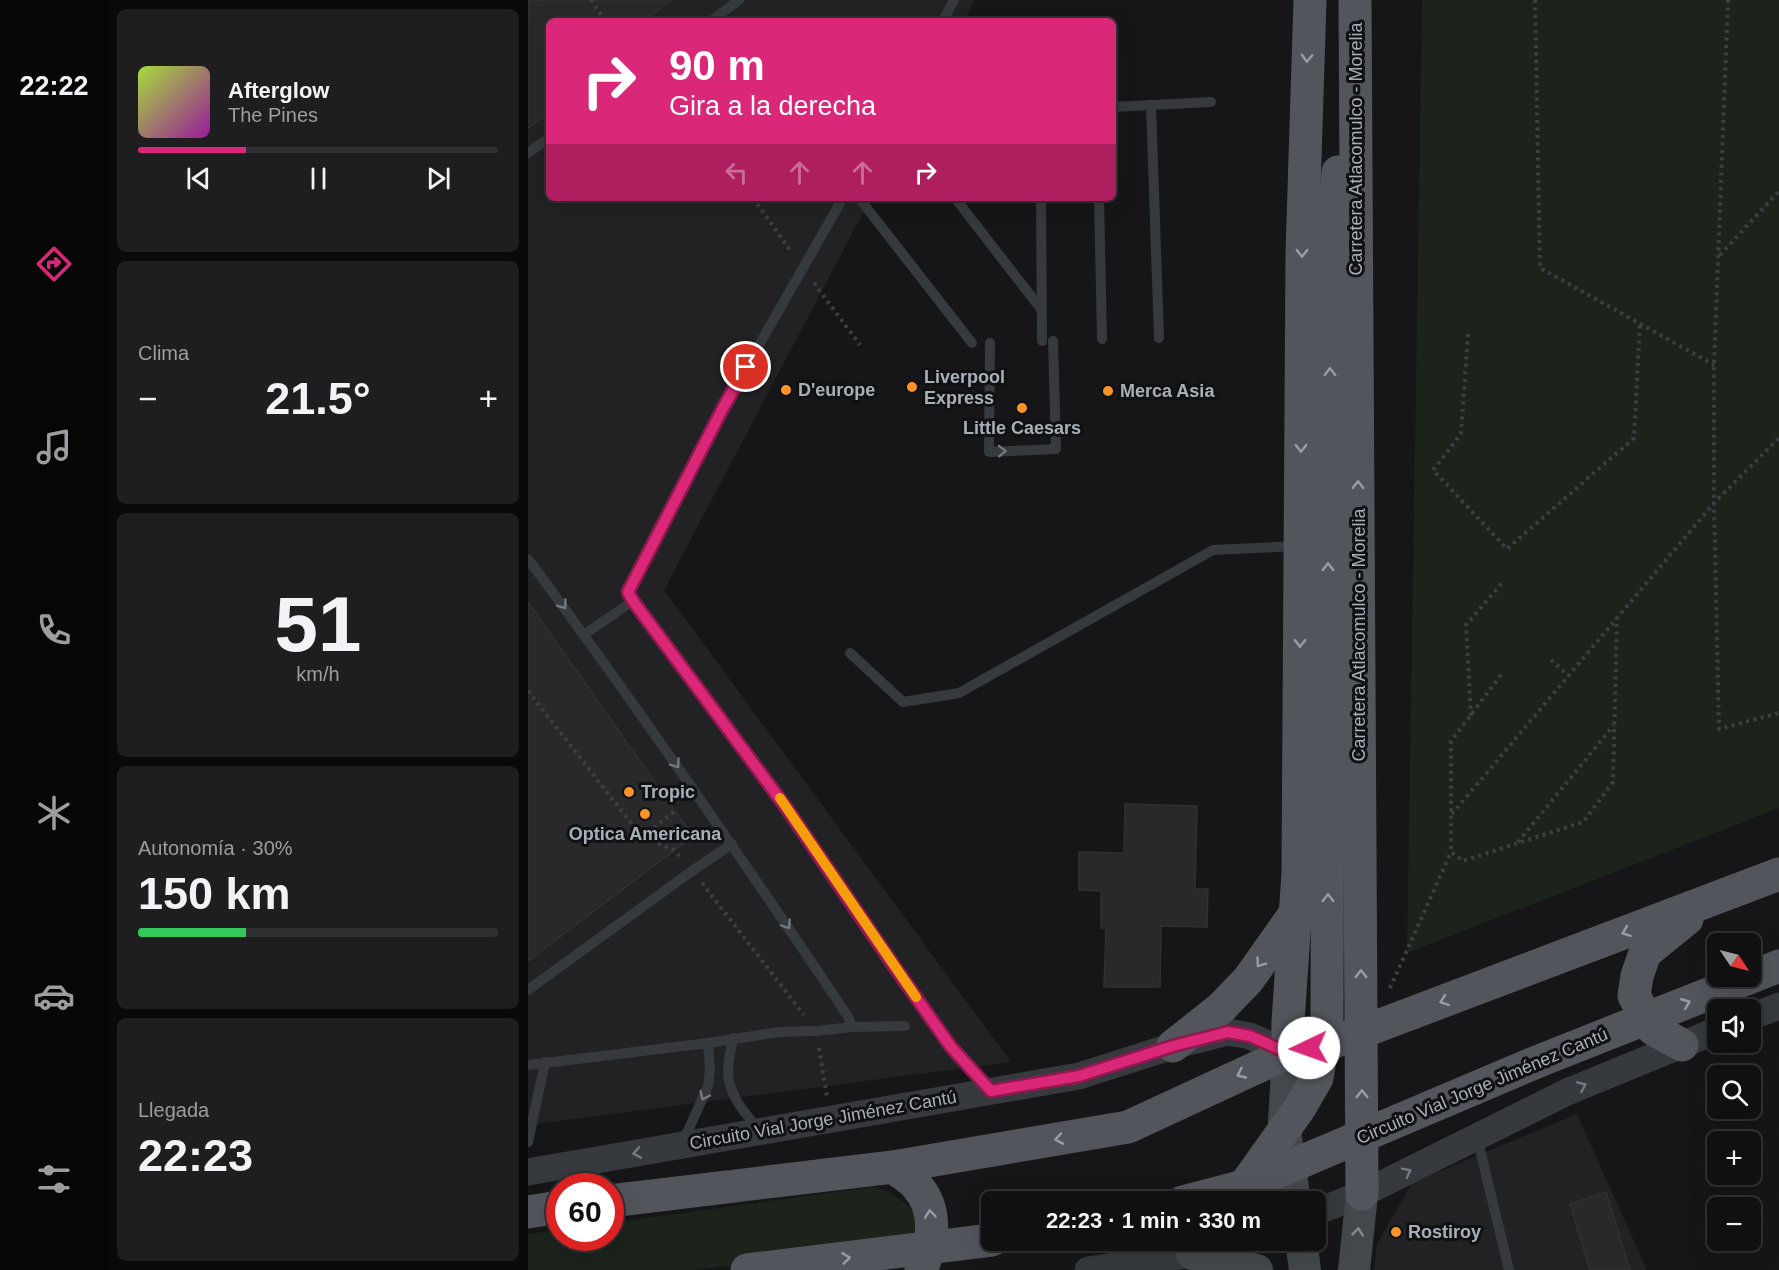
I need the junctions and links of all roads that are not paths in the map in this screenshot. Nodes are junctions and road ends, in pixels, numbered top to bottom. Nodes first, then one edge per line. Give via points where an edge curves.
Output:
1 (739, 0) edge
2 (954, 0) edge
3 (1310, 0) edge
4 (1354, 0) edge
5 (715, 18) edge
6 (945, 18) edge
7 (1211, 102) dead end
8 (1151, 105) junction
9 (1116, 107) edge
10 (546, 140) edge
11 (528, 153) edge
12 (841, 201) edge
13 (862, 201) edge
14 (957, 201) edge
15 (1033, 201) edge
16 (1041, 201) edge
17 (1099, 201) edge
18 (1041, 211) junction
19 (1041, 309) junction
20 (1159, 338) dead end
21 (1102, 339) dead end
22 (972, 343) dead end
23 (990, 343) dead end
24 (1300, 546) junction
25 (528, 559) edge
26 (633, 601) junction
27 (585, 634) junction
28 (850, 653) dead end
29 (732, 844) junction
30 (1779, 874) edge
31 (1712, 900) junction
32 (1294, 915) junction
33 (1779, 966) edge
34 (528, 990) edge
35 (1779, 1006) edge
36 (1761, 1013) edge
37 (905, 1026) dead end
38 (852, 1027) junction
39 (1362, 1032) junction
40 (1707, 1035) edge
41 (733, 1038) junction
42 (708, 1043) junction
43 (1682, 1045) junction
44 (1173, 1046) junction
45 (1288, 1053) junction
46 (545, 1062) junction
47 (528, 1065) edge
48 (991, 1091) junction
49 (760, 1131) junction
50 (1477, 1137) junction
51 (528, 1142) edge
52 (681, 1145) junction
53 (893, 1167) junction
54 (528, 1172) edge
55 (1244, 1186) junction
56 (1225, 1191) edge
57 (1293, 1191) edge
58 (1362, 1194) junction
59 (624, 1199) edge
60 (1326, 1208) edge
61 (546, 1209) edge
62 (528, 1212) edge
63 (981, 1241) edge
64 (1201, 1251) edge
65 (1302, 1251) edge
66 (1192, 1254) junction
67 (747, 1270) edge
68 (921, 1270) edge
69 (1088, 1270) edge
70 (1257, 1270) edge
71 (1305, 1270) edge
72 (1354, 1270) edge
73 (1509, 1270) edge

1 - 5 lane
2 - 6 lane
3 -> 24 main road via 1302,253
39 -> 4 main road, Carretera Atlacomulco - Morelia
55 -> 4 main road, bridge via 1317,1078 1328,1019 1331,246
7 - 8 lane
8 - 9 lane
8 - 20 lane
10 - 11 lane
12 - 26 lane via 723,408 628,592
13 - 22 lane
14 - 19 lane
15 - 18 lane
16 - 18 lane
17 - 21 lane
18 - 19 lane
23 -> 19 lane via 989,452 1056,449
24 - 28 lane via 1213,550 958,693 903,702
24 -> 32 main road via 1298,873
25 -> 27 lane
26 - 27 lane
26 - 48 lane via 785,806 951,1047
27 -> 29 lane
29 - 34 lane
29 -> 38 lane
30 - 31 main road
31 -> 39 main road
31 - 43 main road via 1645,953 1637,976 1634,996 1653,1029
32 -> 44 main road via 1248,980 1221,1008
32 - 45 main road
55 -> 33 main road, Circuito Vial Jorge Jiménez Cantú, bridge via 1539,1061
35 - 36 street
37 - 38 lane
38 - 41 lane
39 - 45 main road
58 -> 39 main road, Carretera Atlacomulco - Morelia
40 - 43 street
41 - 42 lane
41 - 49 lane via 730,1086 739,1106
42 - 46 lane
42 -> 52 lane via 708,1086
50 -> 43 street via 1567,1092
44 - 45 street, Circuito Vial Jorge Jiménez Cantú via 1228,1032 1250,1036
44 - 48 street, Circuito Vial Jorge Jiménez Cantú via 1079,1076
45 -> 53 main road via 1128,1127
45 - 57 main road via 1284,1123
46 - 47 lane
46 - 51 lane
48 - 49 street, Circuito Vial Jorge Jiménez Cantú
49 - 52 street, Circuito Vial Jorge Jiménez Cantú
58 -> 50 street
50 - 73 lane
52 -> 54 street, Circuito Vial Jorge Jiménez Cantú
53 - 59 main road
68 -> 53 main road via 933,1236 929,1203 916,1184
55 - 56 main road, Circuito Vial Jorge Jiménez Cantú, bridge
58 - 60 street
72 -> 58 main road, Carretera Atlacomulco - Morelia
61 - 62 main road
67 -> 63 main road, bridge
64 - 66 street
65 - 71 main road
66 - 69 street
66 - 70 main road

